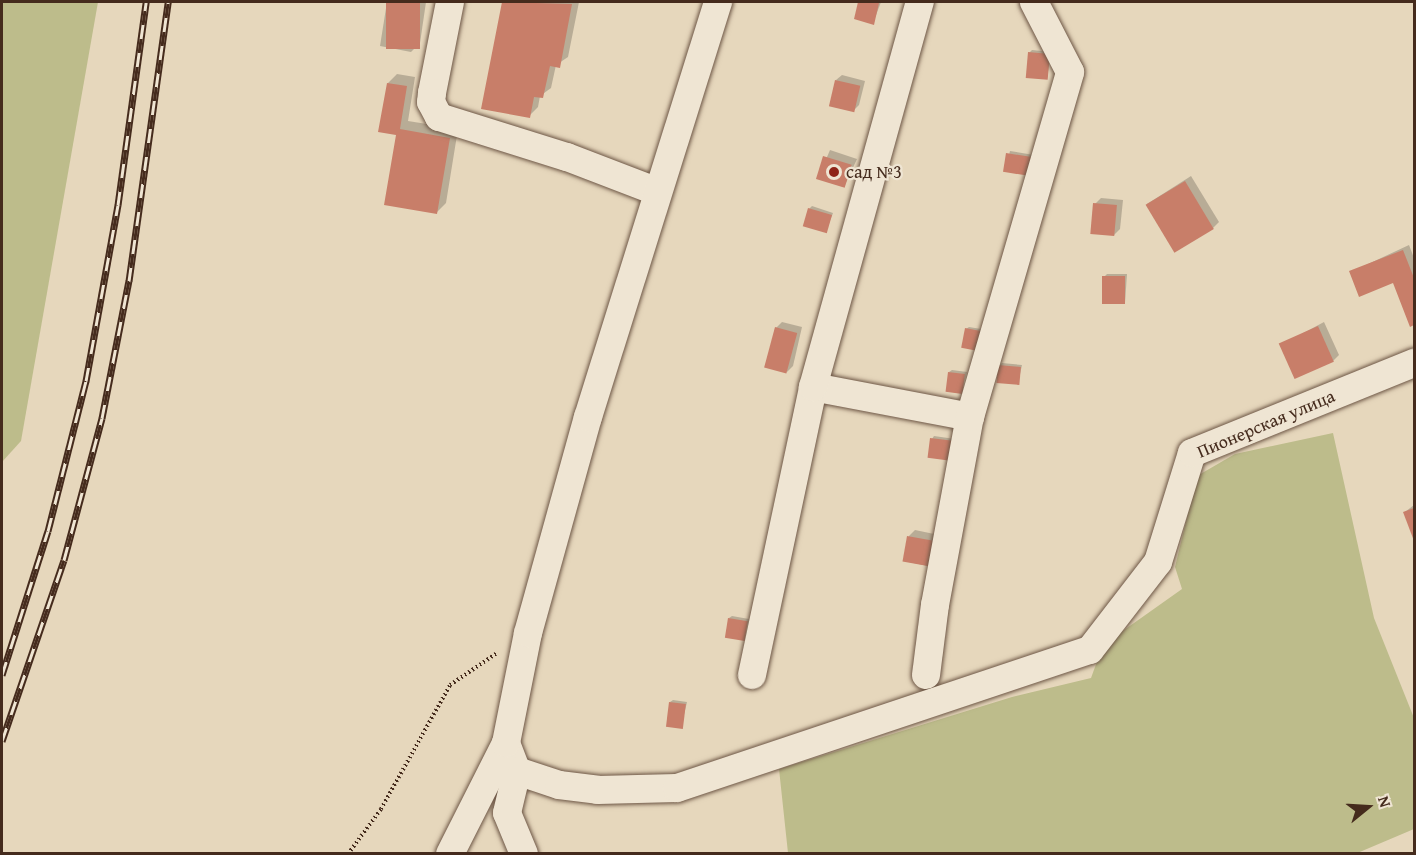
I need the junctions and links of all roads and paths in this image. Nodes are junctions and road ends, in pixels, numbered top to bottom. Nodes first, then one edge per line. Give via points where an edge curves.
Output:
1 (450, 2) edge
2 (718, 2) edge
3 (920, 2) edge
4 (1034, 2) edge
5 (658, 192) junction
6 (1414, 363) edge
7 (813, 387) junction
8 (970, 417) junction
9 (528, 633) junction
10 (752, 675) dead end
11 (926, 675) dead end
12 (506, 743) junction
13 (517, 771) junction
14 (348, 854) edge
15 (450, 854) edge
16 (524, 854) edge

1 - 5 street via 432,93 434,112
2 - 5 street
3 - 7 street
4 - 8 street via 1070,72
5 - 9 street via 588,417
6 - 13 street, Пионерская улица via 1192,453 1158,562 1090,650 677,788 598,790 560,785
7 - 8 street
7 - 10 street
8 - 11 street via 935,604
9 - 12 street
9 - 14 path via 450,684 381,809
12 - 13 street
12 - 15 street
13 - 16 street via 507,813

